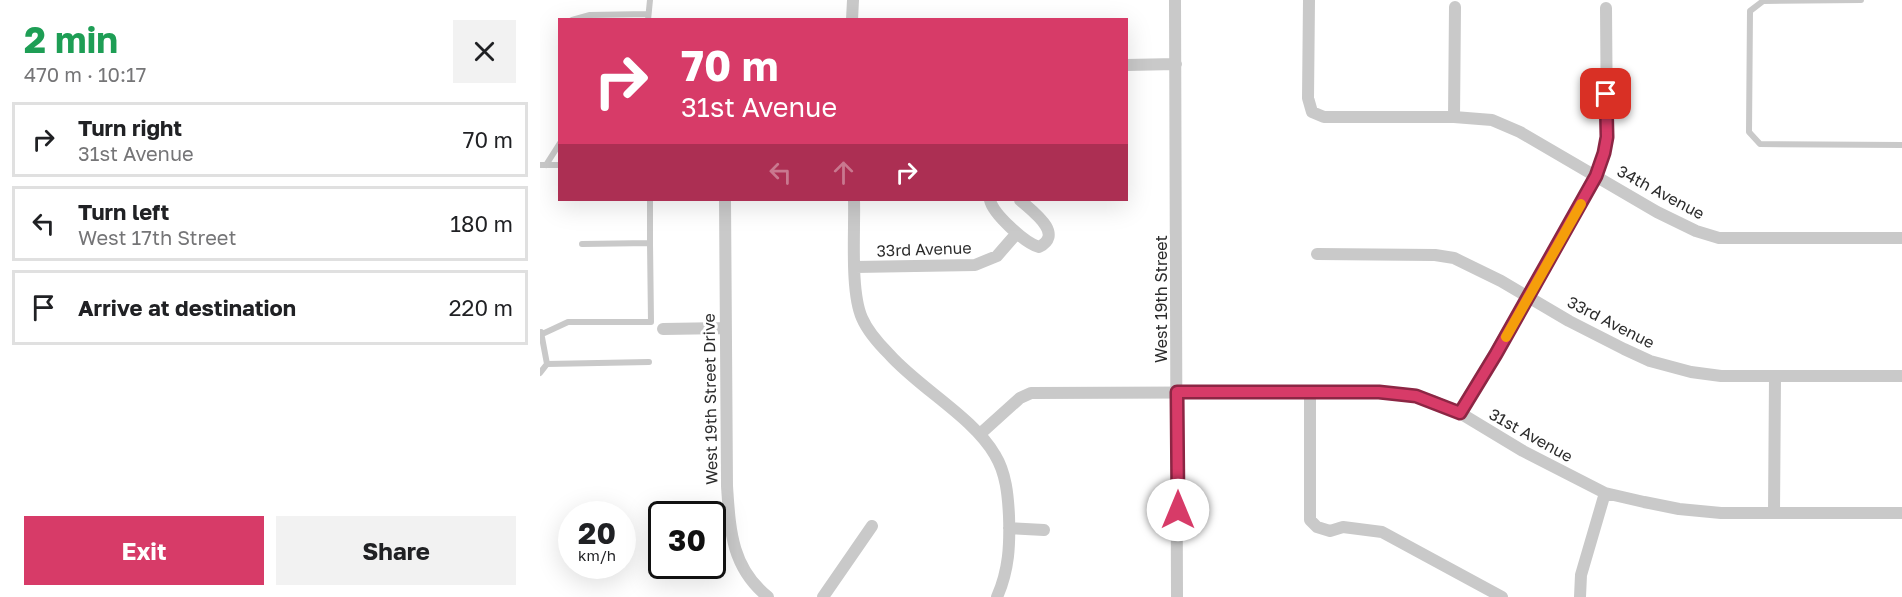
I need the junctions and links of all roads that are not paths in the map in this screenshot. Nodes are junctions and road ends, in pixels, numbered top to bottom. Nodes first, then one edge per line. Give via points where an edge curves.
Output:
1 (650, 0) edge
2 (852, 0) edge
3 (1175, 0) edge
4 (1309, 0) edge
5 (1861, 0) edge
6 (1455, 7) dead end
7 (1606, 8) dead end
8 (648, 17) edge
9 (579, 18) edge
10 (852, 18) edge
11 (1128, 64) edge
12 (1176, 64) junction
13 (1454, 117) junction
14 (1902, 145) edge
15 (558, 146) edge
16 (543, 165) edge
17 (1596, 176) junction
18 (650, 201) edge
19 (725, 201) edge
20 (854, 201) edge
21 (990, 201) edge
22 (1021, 201) edge
23 (1017, 233) junction
24 (1902, 238) edge
25 (650, 243) junction
26 (582, 244) dead end
27 (1317, 254) dead end
28 (855, 267) junction
29 (1528, 297) junction
30 (726, 328) junction
31 (663, 329) dead end
32 (540, 333) edge
33 (649, 363) dead end
34 (547, 364) junction
35 (540, 373) edge
36 (1902, 376) edge
37 (1775, 377) junction
38 (1177, 392) junction
39 (1310, 392) junction
40 (1460, 413) junction
41 (980, 434) junction
42 (1605, 493) junction
43 (1774, 513) junction
44 (1902, 513) edge
45 (872, 526) dead end
46 (1009, 528) junction
47 (1044, 530) dead end
48 (759, 595) edge
49 (823, 597) edge
50 (997, 597) edge
51 (1177, 597) edge
52 (1502, 597) edge
53 (1580, 597) edge

1 - 8 lane
2 - 10 street
3 - 12 street, West 19th Street
4 - 13 street, 34th Avenue via 1308,98 1312,112 1324,117
5 - 14 lane via 1763,1 1750,11 1749,132 1760,144
6 - 13 street
7 - 17 street via 1607,137
8 - 9 lane
11 - 12 street
12 - 38 street, West 19th Street
13 - 17 street, 34th Avenue via 1478,117 1506,125
15 - 16 lane
17 - 24 street, 34th Avenue via 1657,212 1719,238
17 - 29 street
18 - 25 lane
19 - 30 street, West 19th Street Drive
20 - 28 street
21 - 23 street
22 - 23 street via 1048,226 1050,236 1039,247
23 - 28 street, 33rd Avenue via 997,256 975,265
25 - 26 lane
25 - 32 lane via 651,322 568,322
27 - 29 street, 33rd Avenue via 1454,258
28 - 41 street via 856,298 875,340 896,363
29 - 37 street, 33rd Avenue via 1650,361 1721,376
29 - 40 street
30 - 31 street
30 - 48 street, West 19th Street Drive via 730,529 738,559
32 - 34 lane
33 - 34 lane
34 - 35 lane
36 - 37 street, 33rd Avenue
37 - 43 street
38 - 39 street, 31st Avenue
38 - 41 street, 31st Avenue via 1031,393
38 - 51 street, West 19th Street
39 - 40 street, 31st Avenue via 1416,396
39 - 52 street via 1310,520 1330,531 1343,528 1382,532
40 - 42 street, 31st Avenue
41 - 46 street via 1005,478
42 - 43 street, 31st Avenue via 1678,509
42 - 53 street via 1581,575
43 - 44 street, 31st Avenue
45 - 49 street
46 - 47 street
46 - 50 street via 1007,567

